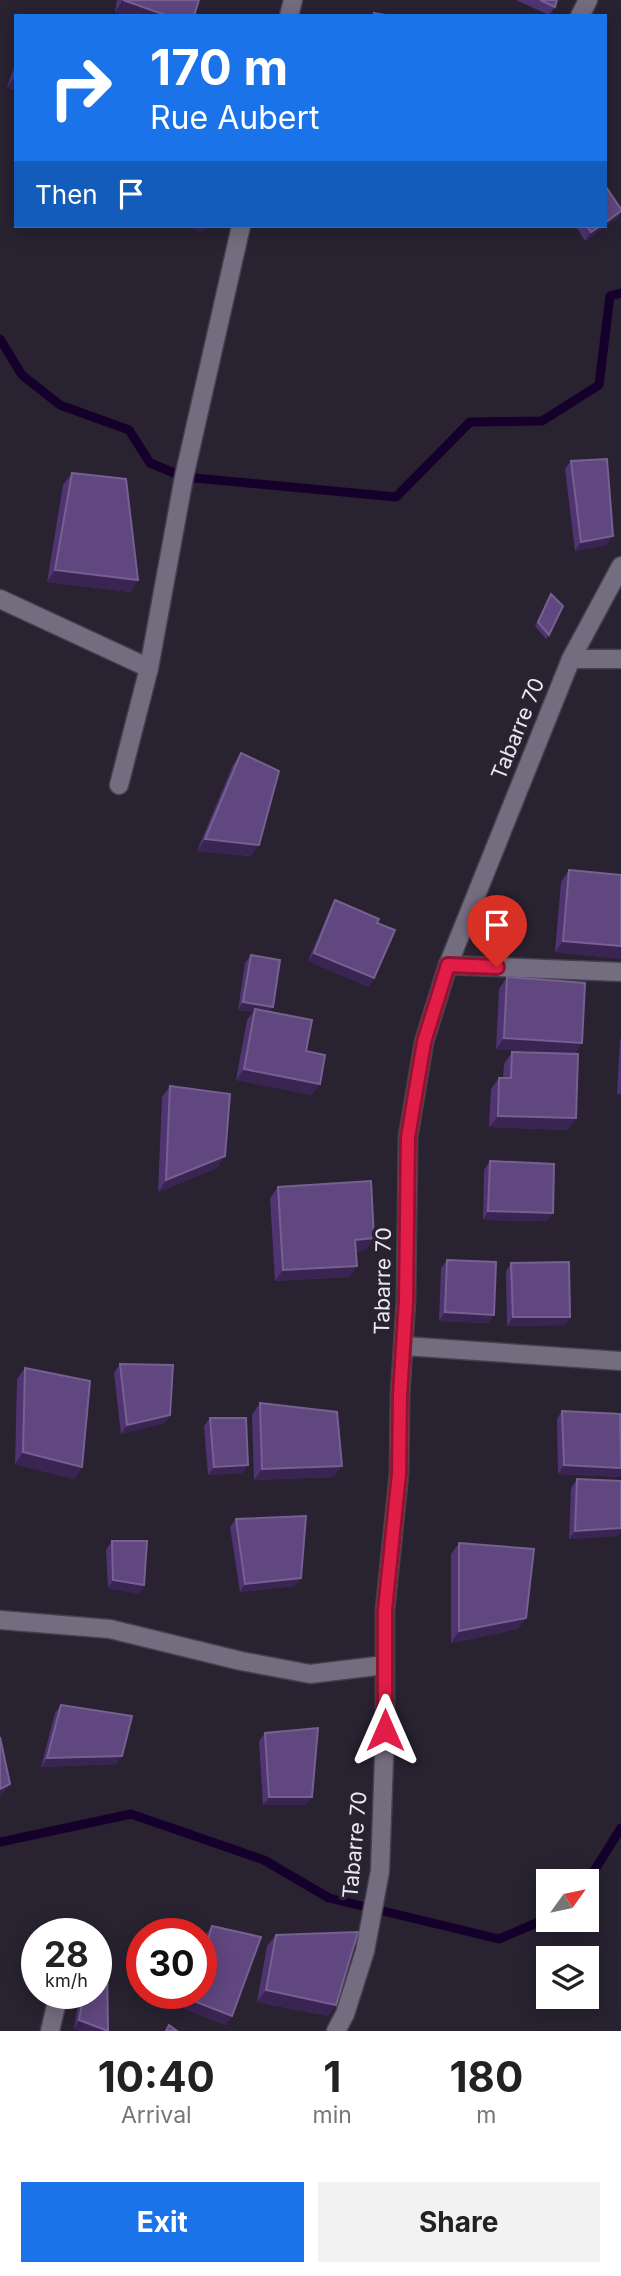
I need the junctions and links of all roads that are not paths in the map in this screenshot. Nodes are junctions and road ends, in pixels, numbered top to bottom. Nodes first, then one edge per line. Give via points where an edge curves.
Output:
1 (241, 228) edge
2 (621, 566) edge
3 (0, 599) edge
4 (570, 659) junction
5 (621, 659) edge
6 (149, 668) junction
7 (119, 785) dead end
8 (448, 965) junction
9 (621, 972) edge
10 (404, 1346) junction
11 (621, 1361) edge
12 (0, 1620) edge
13 (385, 1665) junction
14 (55, 2009) edge
15 (50, 2031) edge
16 (336, 2031) edge

1 - 6 street via 187,465
2 - 4 street, Tabarre 70
3 - 6 street
4 - 5 street
4 - 8 street, Tabarre 70
6 - 7 street
8 - 9 street
8 - 10 street, Tabarre 70 via 424,1042 408,1137
10 - 11 street
10 - 13 street, Tabarre 70
12 - 13 street via 110,1629 310,1674
13 - 16 street, Tabarre 70 via 380,1871 365,1951
14 - 15 street

